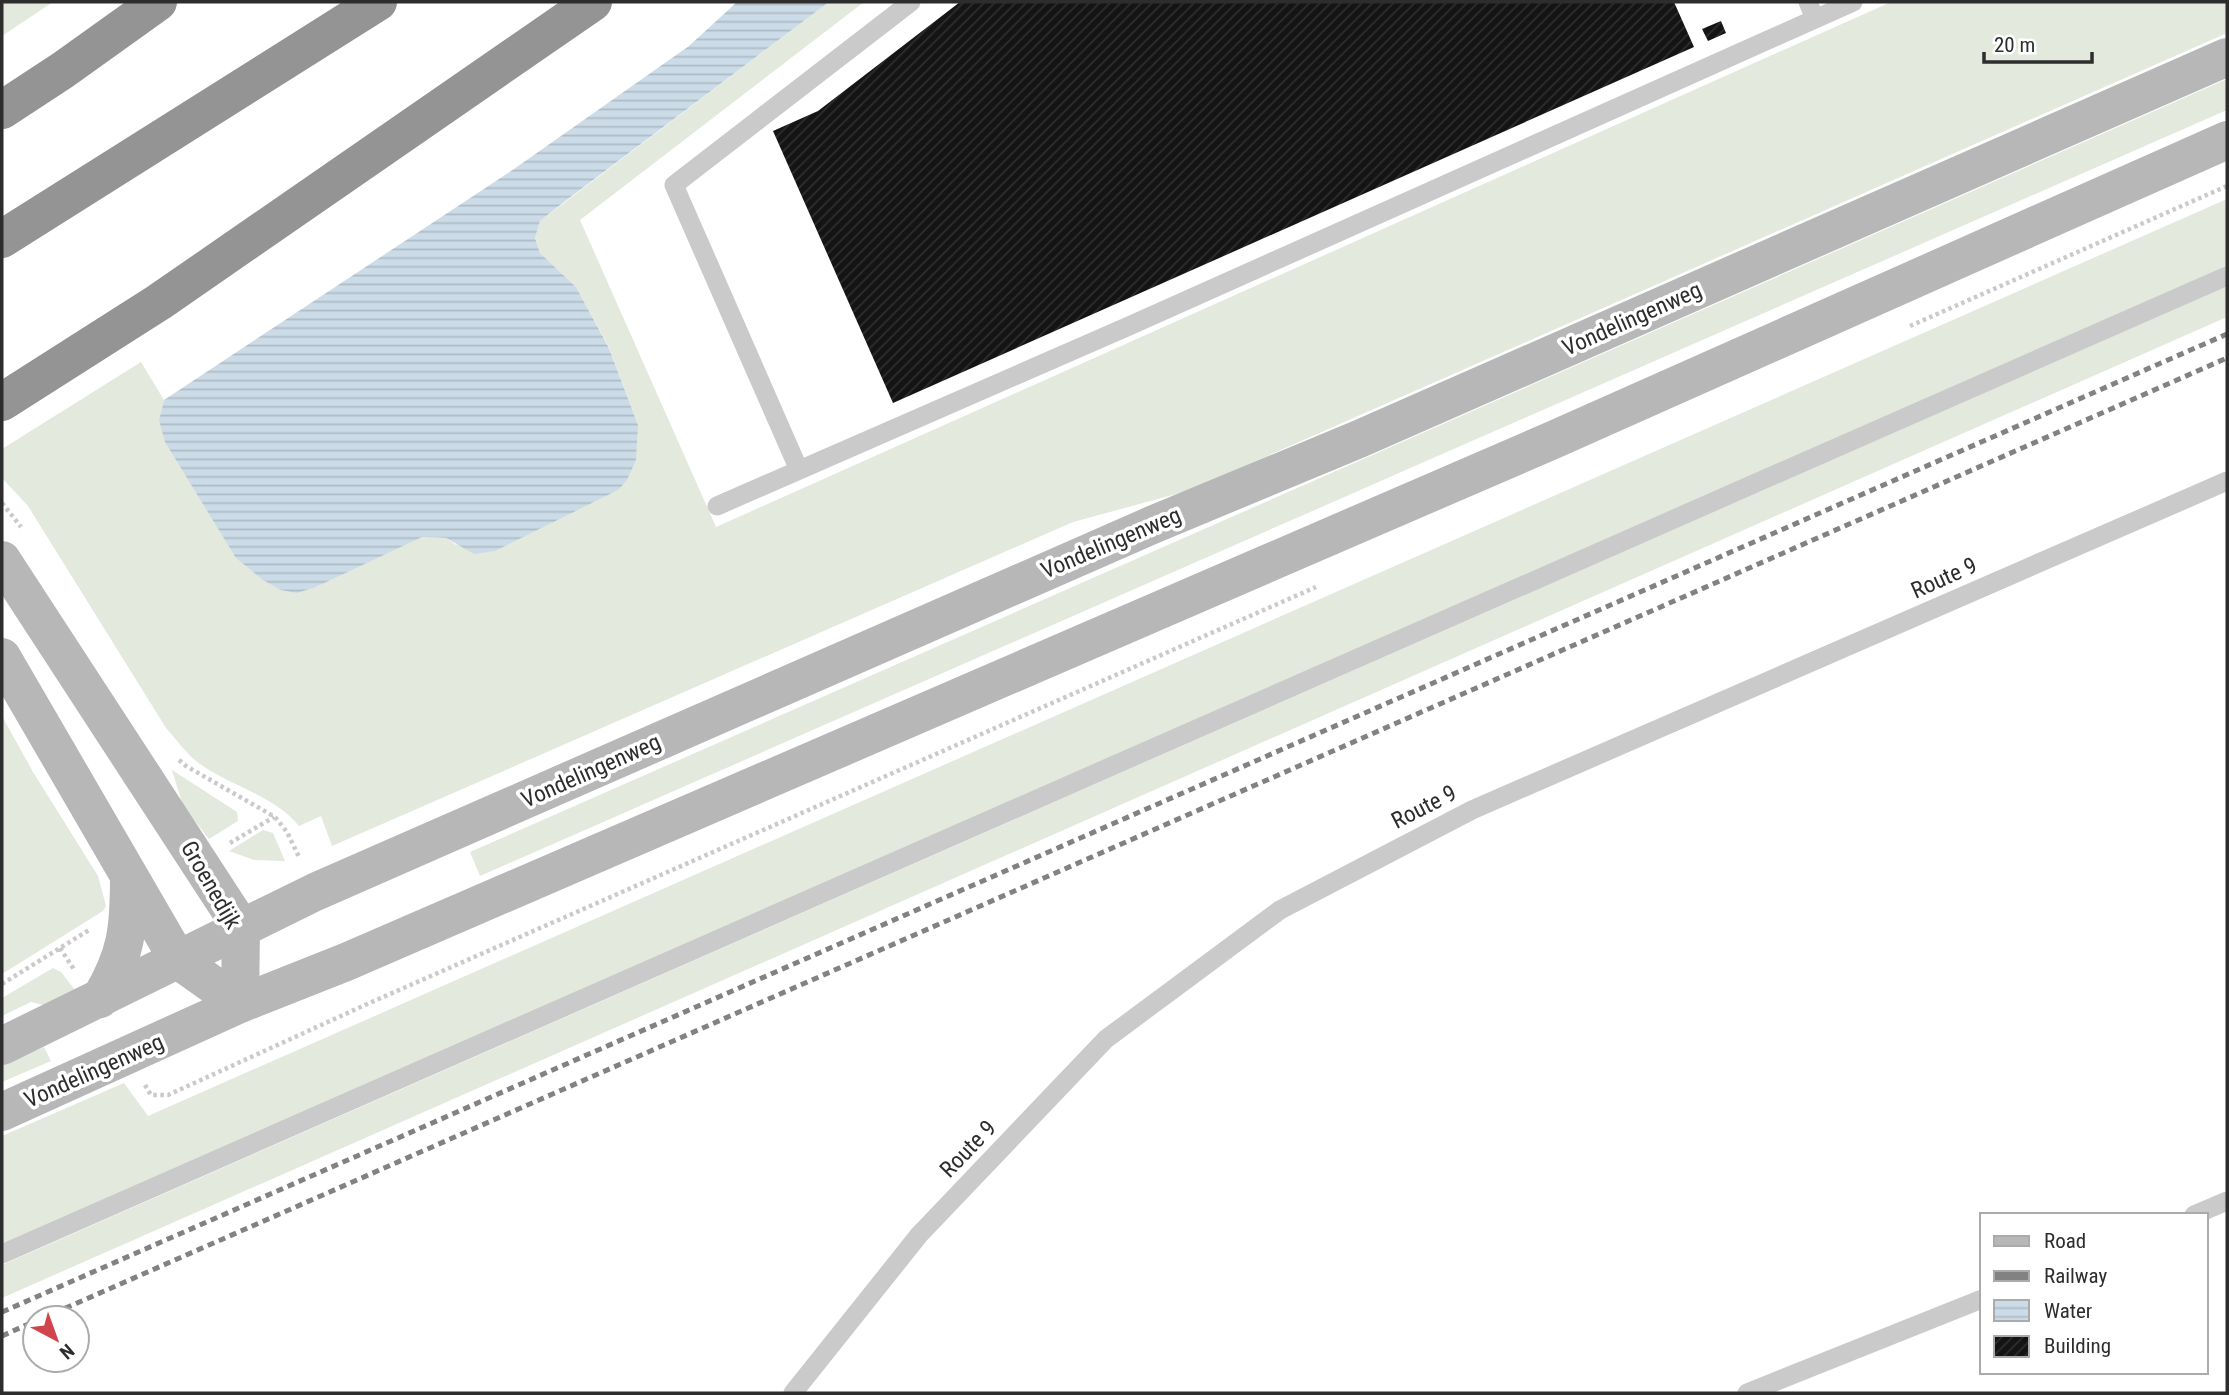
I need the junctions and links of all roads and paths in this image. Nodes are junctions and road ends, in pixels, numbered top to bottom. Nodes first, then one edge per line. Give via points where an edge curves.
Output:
1 (158, 2) edge
2 (332, 2) edge
3 (378, 2) edge
4 (593, 2) edge
5 (911, 2) edge
6 (1853, 2) edge
7 (1811, 10) edge
8 (2227, 57) edge
9 (2, 110) edge
10 (2227, 140) edge
11 (2227, 186) edge
12 (7, 236) edge
13 (2227, 276) edge
14 (1908, 327) dead end
15 (2, 402) edge
16 (799, 471) junction
17 (2227, 481) edge
18 (2, 503) edge
19 (717, 506) dead end
20 (15, 548) edge
21 (1322, 584) dead end
22 (2, 657) edge
23 (177, 757) dead end
24 (275, 817) dead end
25 (129, 876) junction
26 (241, 927) junction
27 (60, 948) dead end
28 (178, 960) junction
29 (2, 985) edge
30 (100, 999) junction
31 (240, 1004) junction
32 (365, 1005) dead end
33 (2, 1046) edge
34 (2, 1112) edge
35 (2227, 1201) edge
36 (2199, 1213) edge
37 (2, 1254) edge
38 (1980, 1300) edge
39 (793, 1393) edge
40 (1747, 1393) edge

1 - 9 highway
2 - 12 highway
3 - 12 highway
4 - 15 highway via 159,302
5 - 16 lane via 674,185
6 - 7 lane
7 - 16 lane via 1141,321
8 - 26 main road, Vondelingenweg
10 - 31 main road, Vondelingenweg via 1527,451
11 - 14 path
13 - 37 lane
16 - 19 lane
17 - 39 lane, Route 9 via 1472,810 1280,909 1106,1039 919,1235
18 - 20 path via 13,516
20 - 26 main road, Groenedijk
21 - 32 path
22 - 25 main road
23 - 24 path
25 - 28 main road
25 - 30 main road via 127,937
26 - 28 main road, Vondelingenweg
26 - 31 main road, Groenedijk
27 - 29 path
28 - 30 main road, Vondelingenweg
28 - 31 main road
30 - 33 main road, Vondelingenweg
31 - 34 main road, Vondelingenweg
35 - 36 lane
38 - 40 lane

